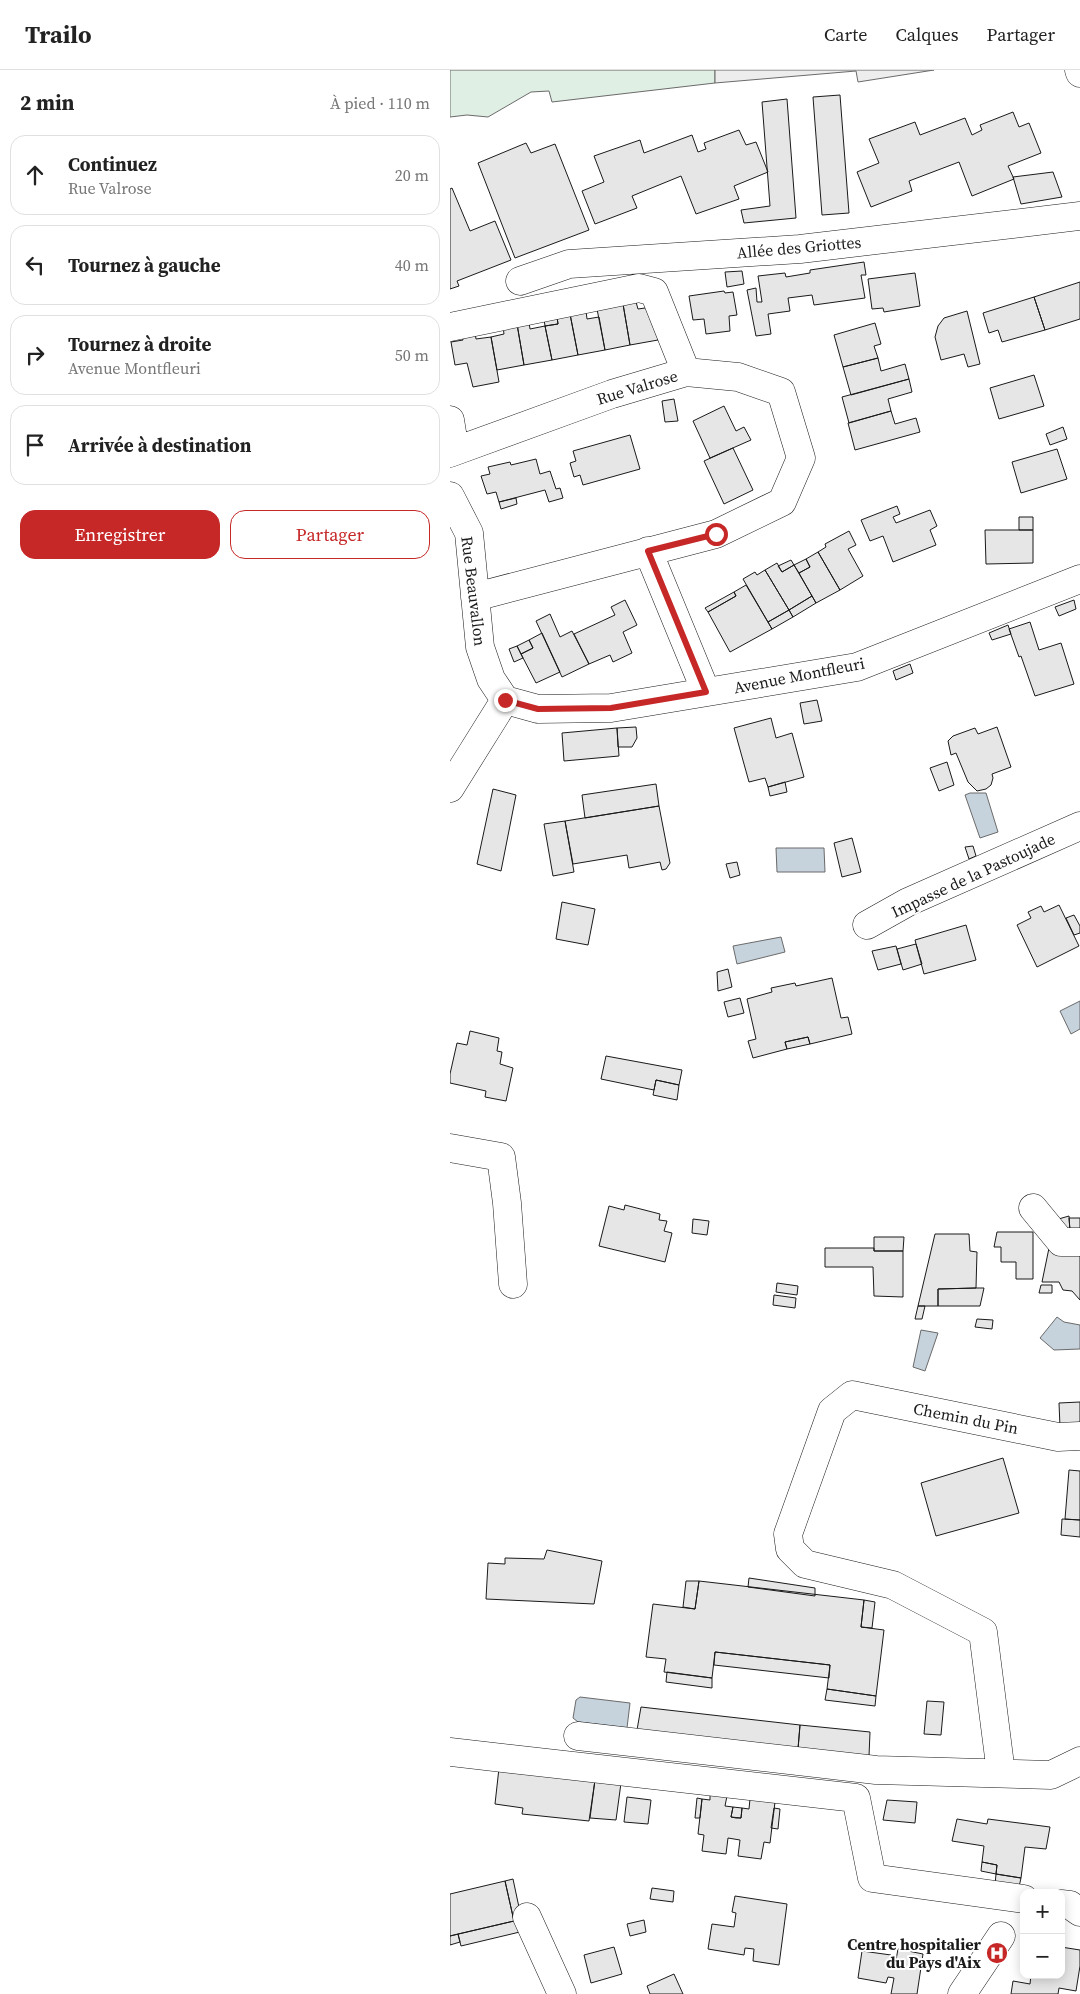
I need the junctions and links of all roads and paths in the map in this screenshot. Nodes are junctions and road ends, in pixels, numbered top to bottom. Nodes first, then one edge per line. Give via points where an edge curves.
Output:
1 (1080, 216) edge
2 (520, 280) dead end
3 (450, 326) edge
4 (686, 372) junction
5 (450, 420) edge
6 (452, 452) edge
7 (450, 496) edge
8 (648, 551) junction
9 (1080, 579) edge
10 (475, 597) junction
11 (706, 692) junction
12 (505, 700) junction
13 (450, 788) edge
14 (1080, 826) edge
15 (867, 925) dead end
16 (450, 1148) edge
17 (1033, 1208) dead end
18 (1080, 1242) edge
19 (513, 1284) dead end
20 (1080, 1436) edge
21 (578, 1736) dead end
22 (450, 1752) edge
23 (1080, 1760) edge
24 (1001, 1773) junction
25 (1020, 1898) edge
26 (1065, 1904) edge
27 (1080, 1912) edge
28 (527, 1918) dead end
29 (1001, 1936) dead end
30 (562, 1994) edge
31 (962, 1994) edge

1 - 2 street, Allée des Griottes via 800,249 569,264
3 - 4 street via 639,288 654,292
4 - 6 street, Rue Valrose via 612,394
4 - 8 street, Rue Valrose via 738,377 781,392 801,458 782,502 716,534
5 - 6 street
7 - 10 street, Rue Beauvallon via 469,534
8 - 10 street, Rue Valrose
8 - 11 street
9 - 11 street, Avenue Montfleuri via 857,667
10 - 12 street, Rue Beauvallon via 480,647 491,679
11 - 12 street, Avenue Montfleuri via 611,708 538,709
12 - 13 street
14 - 15 street, Impasse de la Pastoujade via 908,902
16 - 19 street via 501,1157
17 - 18 street via 1061,1242
20 - 24 street, Chemin du Pin via 1058,1437 852,1395 832,1411 788,1534 790,1549 804,1564 893,1585 984,1632
21 - 24 street via 876,1770
22 - 25 street via 856,1798 872,1878
23 - 24 street via 1051,1775
26 - 27 street
28 - 30 street
29 - 31 street

